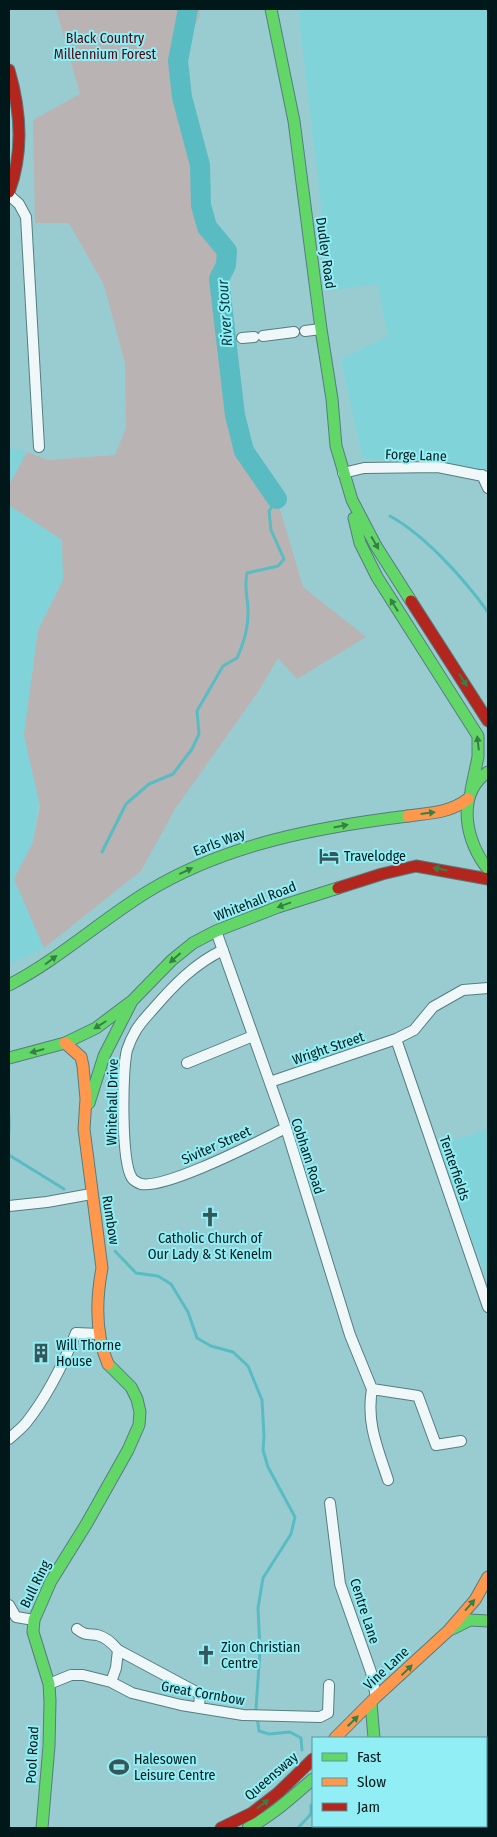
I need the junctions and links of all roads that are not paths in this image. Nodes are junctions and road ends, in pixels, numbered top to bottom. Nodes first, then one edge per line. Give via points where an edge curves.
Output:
1 (271, 9) edge
2 (9, 70) edge
3 (9, 194) edge
4 (321, 329) junction
5 (242, 338) dead end
6 (38, 447) dead end
7 (343, 473) junction
8 (485, 476) edge
9 (488, 488) edge
10 (352, 500) junction
11 (488, 721) edge
12 (488, 772) edge
13 (470, 795) junction
14 (488, 869) edge
15 (488, 879) edge
16 (216, 931) junction
17 (223, 950) junction
18 (9, 985) edge
19 (488, 988) edge
20 (132, 1001) junction
21 (253, 1036) junction
22 (396, 1039) junction
23 (64, 1043) junction
24 (9, 1058) edge
25 (187, 1063) dead end
26 (270, 1082) junction
27 (86, 1112) junction
28 (286, 1128) junction
29 (156, 1183) joint
30 (91, 1194) junction
31 (9, 1206) edge
32 (488, 1307) edge
33 (98, 1334) junction
34 (372, 1389) junction
35 (9, 1439) edge
36 (461, 1441) dead end
37 (388, 1480) dead end
38 (330, 1503) dead end
39 (98, 1504) joint
40 (488, 1577) edge
41 (9, 1605) edge
42 (12, 1620) edge
43 (34, 1620) junction
44 (488, 1621) edge
45 (77, 1629) dead end
46 (448, 1631) junction
47 (118, 1650) junction
48 (111, 1682) junction
49 (49, 1684) junction
50 (329, 1685) dead end
51 (373, 1700) junction
52 (199, 1708) junction
53 (336, 1737) edge
54 (374, 1737) edge
55 (312, 1760) edge
56 (312, 1780) edge
57 (42, 1828) edge
58 (221, 1828) edge
59 (248, 1828) edge

1 - 4 main road, Dudley Road via 294,121
2 - 3 main road via 18,114 19,147 15,179
3 - 6 street via 26,217
4 - 5 street
4 - 7 main road, Dudley Road via 336,446
7 - 8 street, Forge Lane via 364,468 438,467
7 - 10 main road, Dudley Road
8 - 9 street
10 -> 11 main road via 376,546
13 -> 10 main road via 478,762 478,736 372,569 355,530
12 - 13 main road, Earls Way
13 - 14 main road via 472,846
18 -> 13 main road, Earls Way via 43,966 112,913 150,890 228,853 295,834 442,812 456,808
15 -> 16 main road, Whitehall Road via 426,867 402,868 309,896
16 - 17 street, Cobham Road
16 -> 20 main road, Whitehall Road via 193,943 172,960
17 - 21 street, Cobham Road
17 - 29 street, Whitehall Drive via 204,959 177,982 135,1032 127,1050 124,1094 126,1162 132,1178 139,1184
19 - 22 street, Wright Street via 463,990 433,1007 414,1030
20 -> 23 main road, Whitehall Road via 96,1028
20 - 27 main road, Rumbow via 104,1056
21 - 25 street
21 - 26 street, Cobham Road
22 - 26 street, Wright Street
22 - 32 street, Tenterfields
23 -> 24 main road, Whitehall Road
23 - 27 main road, Rumbow via 81,1057
26 - 28 street, Cobham Road
27 - 30 main road, Rumbow via 84,1129
28 - 29 street, Siviter Street via 220,1160
28 - 34 street, Cobham Road via 350,1335
30 - 31 street
30 - 33 main road, Rumbow via 102,1268 98,1290
33 - 35 street via 76,1333 63,1363 26,1423
33 - 39 main road, Rumbow via 108,1364 130,1387 140,1412 139,1425 128,1450
34 - 36 street via 418,1396 436,1445
34 - 37 street via 370,1421
38 - 51 street, Centre Lane via 340,1584 371,1672
39 - 43 main road, Bull Ring via 51,1581
46 -> 40 main road via 475,1600
41 - 42 street
42 - 43 street
43 - 49 main road, Bull Ring via 33,1632
44 - 46 main road via 470,1620
45 - 47 street via 82,1634 99,1635
51 -> 46 main road, Vine Lane
47 - 48 street
47 - 52 street via 200,1694
48 - 49 street, Great Cornbow via 94,1676 71,1675
48 - 52 street, Great Cornbow via 132,1693
49 - 57 main road, Pool Road via 49,1746
50 - 52 street, Great Cornbow via 328,1714 320,1717 243,1715
53 -> 51 main road
51 - 54 main road, Vine Lane
58 -> 55 main road, Queensway via 252,1813
56 - 59 main road, Queensway via 279,1808

